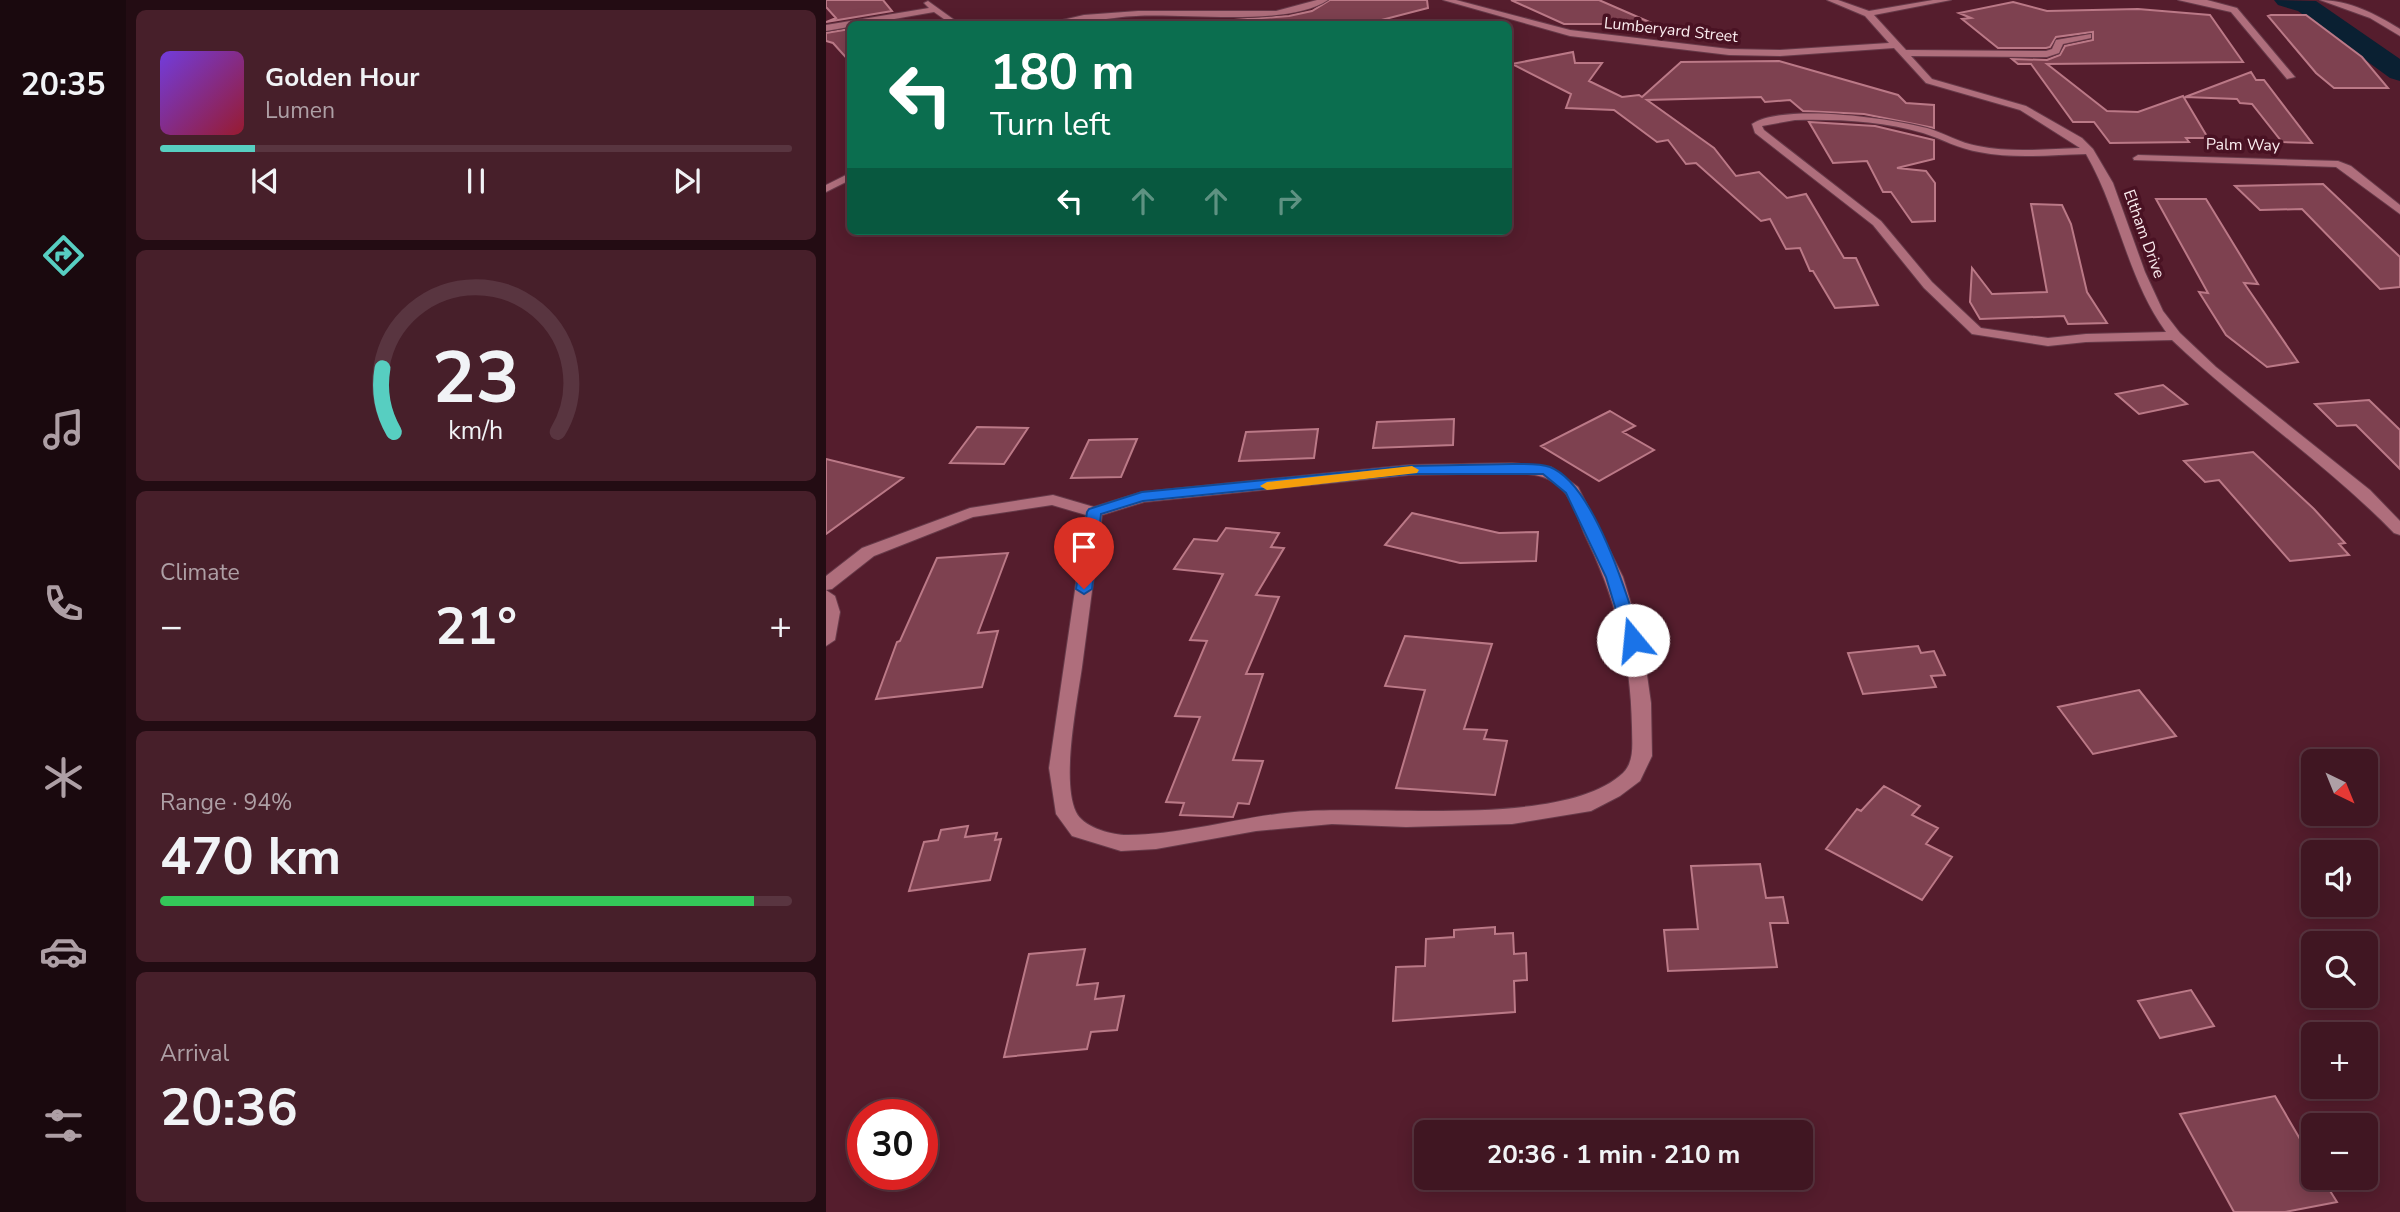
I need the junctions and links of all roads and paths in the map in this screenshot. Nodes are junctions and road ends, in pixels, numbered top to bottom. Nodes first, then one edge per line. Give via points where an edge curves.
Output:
1 (923, 0) edge
2 (1324, 0) edge
3 (1447, 0) edge
4 (1831, 0) edge
5 (1947, 0) edge
6 (2182, 0) edge
7 (2324, 0) edge
8 (936, 9) junction
9 (1868, 15) junction
10 (867, 21) edge
11 (952, 21) edge
12 (1065, 21) edge
13 (847, 24) edge
14 (826, 28) edge
15 (2400, 33) edge
16 (2088, 36) dead end
17 (1899, 49) junction
18 (2291, 77) dead end
19 (2090, 151) junction
20 (2138, 158) dead end
21 (847, 178) edge
22 (826, 189) edge
23 (2400, 211) edge
24 (2175, 336) junction
25 (1094, 512) junction
26 (2400, 530) edge
27 (826, 585) edge
28 (826, 596) edge
29 (826, 640) edge

1 - 8 street
2 - 12 street via 1303,10 1272,15 1164,12
3 - 17 street, Lumberyard Street via 1570,33 1729,52
4 - 9 street, Eltham Drive
5 - 9 street
6 - 18 street via 2234,10
7 - 15 street via 2361,11
8 - 10 street
8 - 11 street
9 - 17 street, Eltham Drive
13 - 14 street
16 - 17 street, Lumberyard Street via 2059,42 2056,51 2048,54
17 - 19 street, Eltham Drive via 1929,81 2022,108 2058,126
19 - 24 street, Eltham Drive via 2108,183 2139,272
19 - 24 street via 2012,154 1874,121 1821,118 1757,124 1759,131 1877,223 1928,285 1977,331 2048,342
20 - 23 street, Palm Way via 2323,163 2347,168
21 - 22 street
24 - 26 street, Eltham Drive via 2364,492
25 - 25 street via 1142,497 1409,470 1546,470 1573,490 1614,577 1633,640 1642,703 1642,756 1633,776 1584,805 1512,816 1406,820 1332,816 1121,843 1079,830 1066,814 1059,768
25 - 27 street via 1053,500 970,513 869,552
28 - 29 street via 831,614

